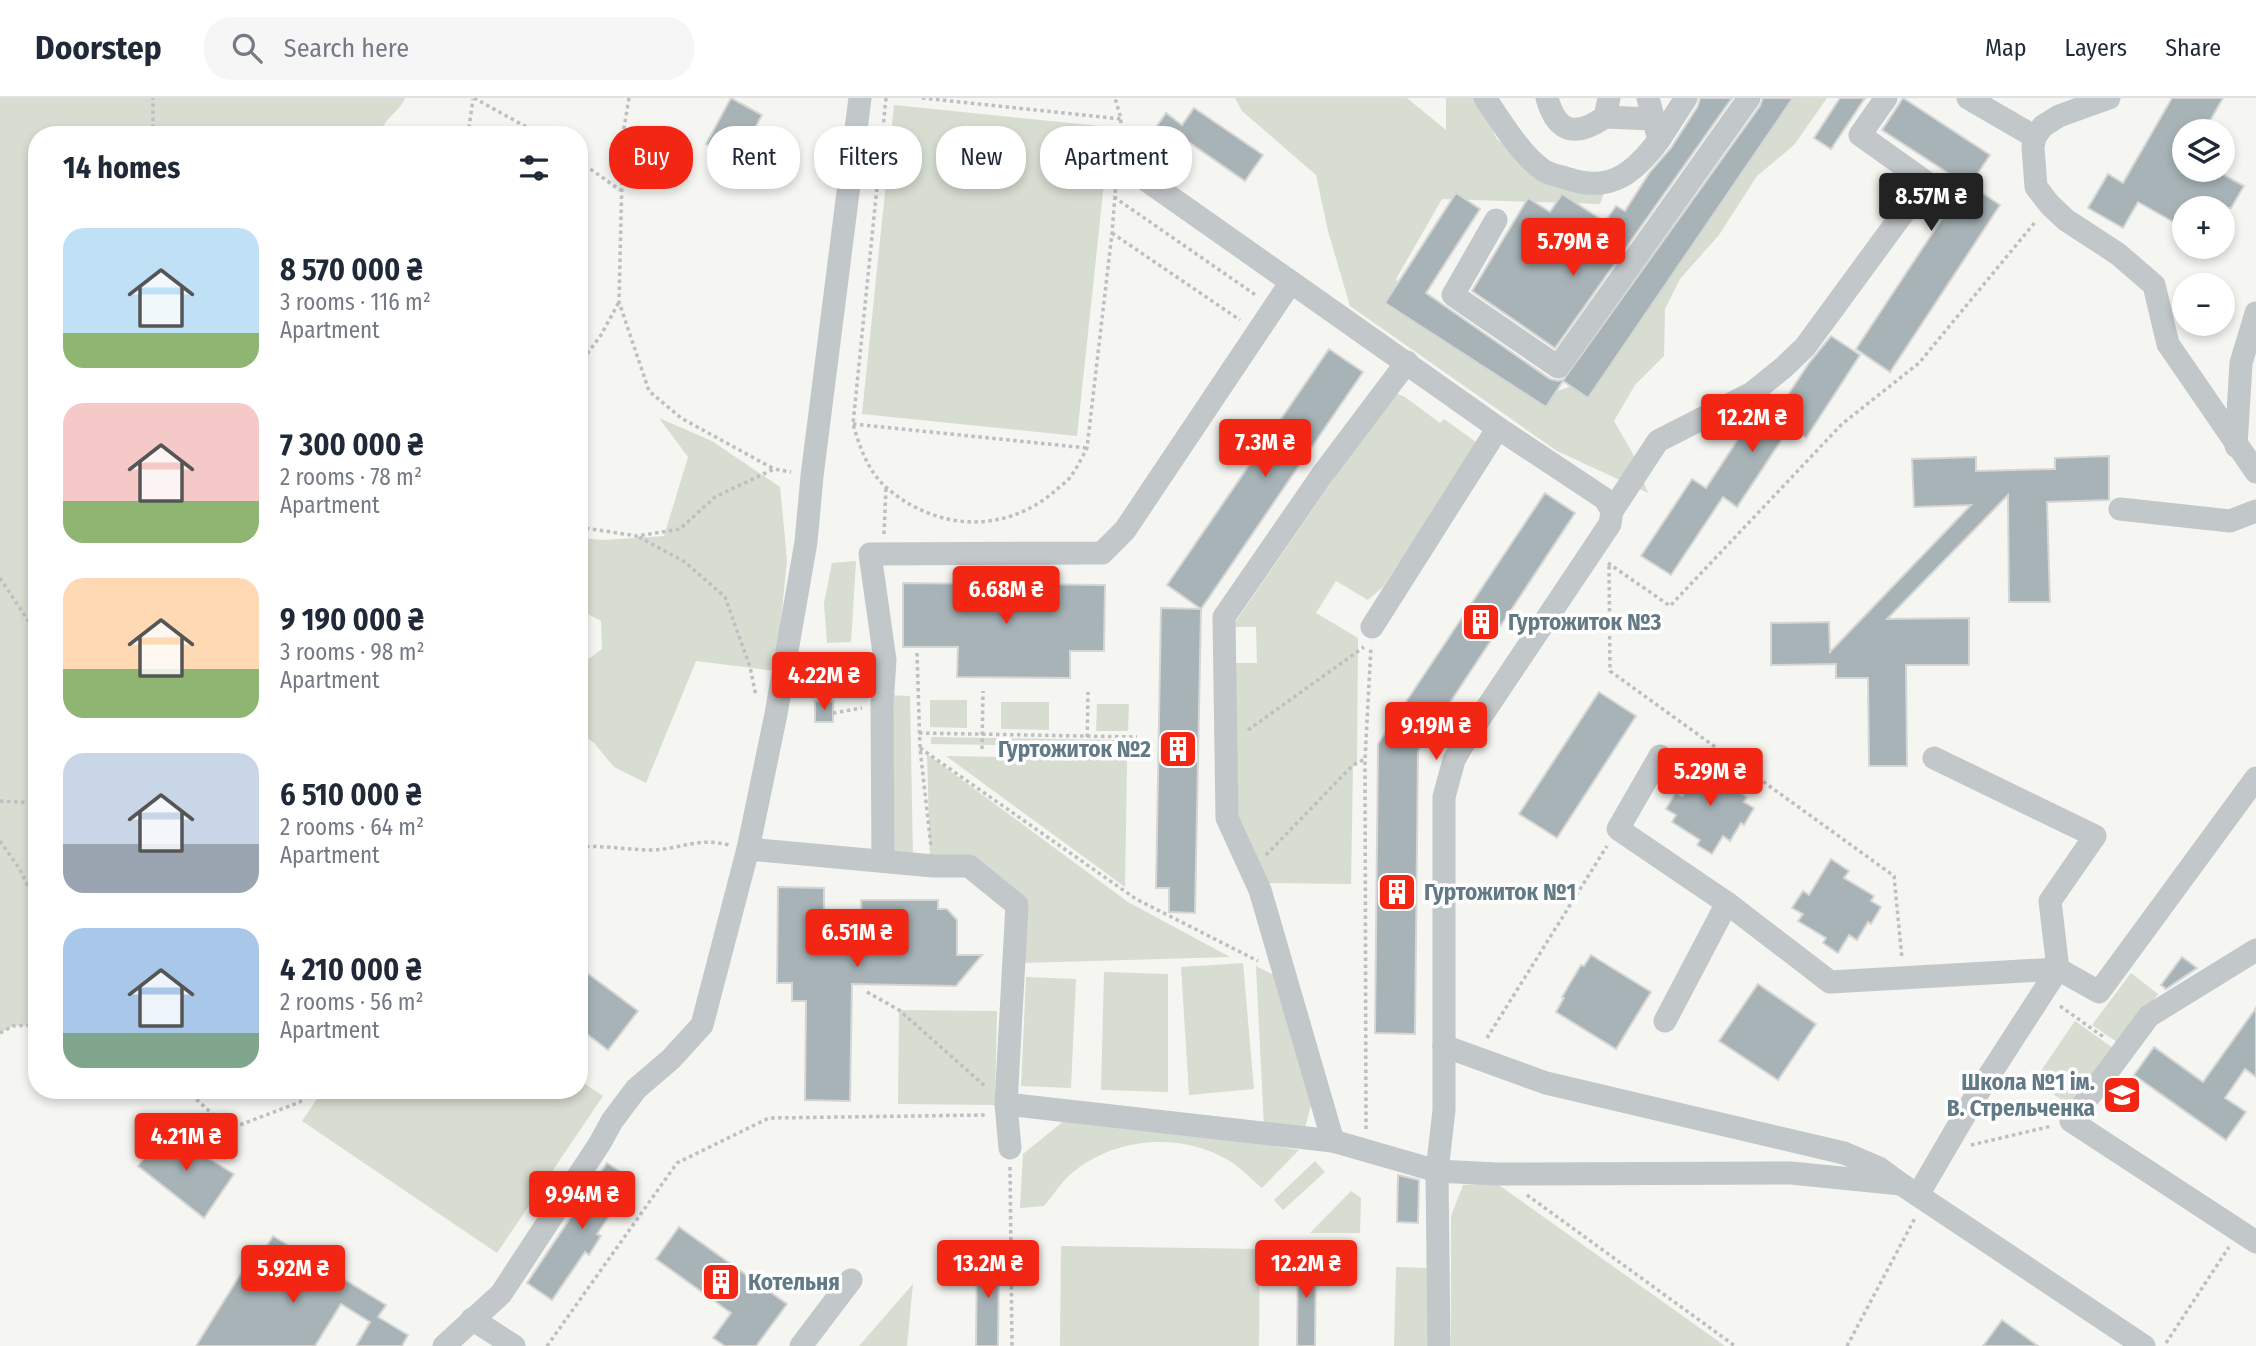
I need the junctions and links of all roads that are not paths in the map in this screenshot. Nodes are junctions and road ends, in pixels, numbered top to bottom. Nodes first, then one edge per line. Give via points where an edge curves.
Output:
1 (860, 98) edge
2 (1485, 98) edge
3 (1547, 98) edge
4 (1686, 98) edge
5 (1749, 98) edge
6 (1886, 98) edge
7 (1968, 98) edge
8 (2109, 98) edge
9 (2007, 107) edge
10 (1607, 108) edge
11 (1653, 119) edge
12 (2035, 137) junction
13 (1159, 189) edge
14 (1496, 220) dead end
15 (1291, 282) junction
16 (2256, 313) edge
17 (1407, 362) junction
18 (1498, 428) junction
19 (2236, 446) junction
20 (2256, 472) edge
21 (2120, 509) dead end
22 (1612, 511) junction
23 (2256, 511) edge
24 (1371, 627) dead end
25 (1660, 755) dead end
26 (1934, 758) dead end
27 (2256, 778) edge
28 (748, 849) junction
29 (883, 861) junction
30 (1727, 903) junction
31 (2256, 950) edge
32 (2058, 969) junction
33 (1665, 1021) dead end
34 (1444, 1046) junction
35 (1006, 1109) junction
36 (1333, 1141) junction
37 (1010, 1148) road end
38 (1437, 1171) junction
39 (1910, 1189) junction
40 (2248, 1236) edge
41 (851, 1280) dead end
42 (472, 1319) junction
43 (444, 1346) edge
44 (514, 1346) edge
45 (801, 1346) edge
46 (1439, 1346) edge
47 (2144, 1346) edge

1 - 28 street via 806,542
2 - 11 street via 1511,137 1543,171 1585,185 1621,179 1640,164
3 - 10 street via 1552,117 1568,129 1587,129
4 - 11 street
5 - 14 street via 1558,367 1453,295
6 - 22 street via 1860,135 1926,182 1805,347 1752,393 1658,441
7 - 9 street
8 - 12 street via 2059,116
9 - 12 street
10 - 11 street
12 - 19 street via 2036,187 2078,229 2118,254 2154,285 2168,344
13 - 15 street
15 - 17 street
15 - 29 street via 1125,530 1102,553 870,554 885,660 881,705
16 - 19 street via 2241,363
17 - 18 street
17 - 36 street via 1224,617 1227,818 1260,890
18 - 22 street via 1605,499
18 - 24 street
19 - 20 street
21 - 23 street via 2230,521
22 - 34 street via 1600,558 1454,760 1444,797
25 - 30 street via 1618,830
26 - 32 street via 2095,836 2050,901
27 - 32 street via 2099,992
28 - 29 street
28 - 42 street via 702,1025 636,1088 500,1294
29 - 35 street via 969,866 1017,905
30 - 32 street via 1830,982
30 - 33 street
31 - 40 street via 2150,1016 2071,1121
32 - 39 street via 1944,1151
34 - 38 street via 1444,1110
34 - 39 street via 1546,1083 1844,1153 1879,1168
35 - 36 street
35 - 37 street
36 - 38 street
38 - 39 street via 1791,1173
38 - 46 street
39 - 47 street
41 - 45 street
42 - 43 street
42 - 44 street

